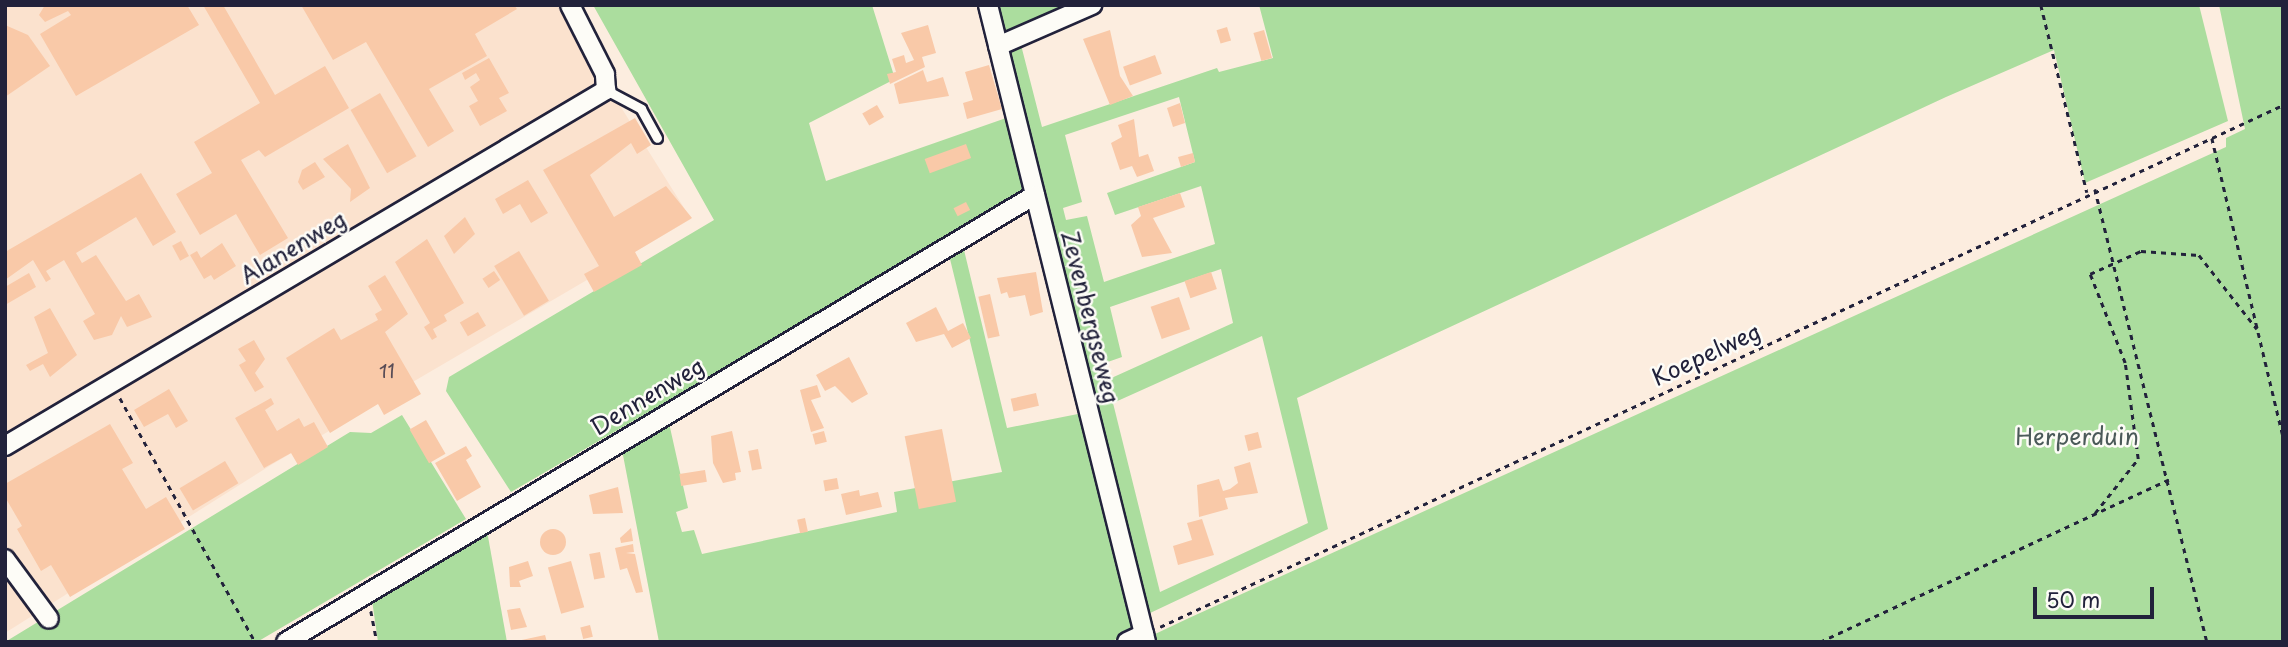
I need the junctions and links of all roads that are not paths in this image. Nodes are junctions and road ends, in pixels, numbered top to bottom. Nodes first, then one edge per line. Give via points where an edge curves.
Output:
1 (570, 5) edge
2 (988, 5) edge
3 (1093, 5) edge
4 (998, 46) junction
5 (606, 90) junction
6 (657, 138) dead end
7 (1035, 195) junction
8 (5, 446) edge
9 (5, 559) edge
10 (49, 619) dead end
11 (1145, 638) edge
12 (286, 642) edge
13 (1127, 642) edge

1 - 5 street via 605,74
2 - 4 street, Zevenbergseweg
3 - 4 street
4 - 7 street, Zevenbergseweg
5 - 6 lane via 641,109
5 - 8 street, Alanenweg
7 - 11 street, Zevenbergseweg
7 - 12 street, Dennenweg
9 - 10 street
11 - 13 street

